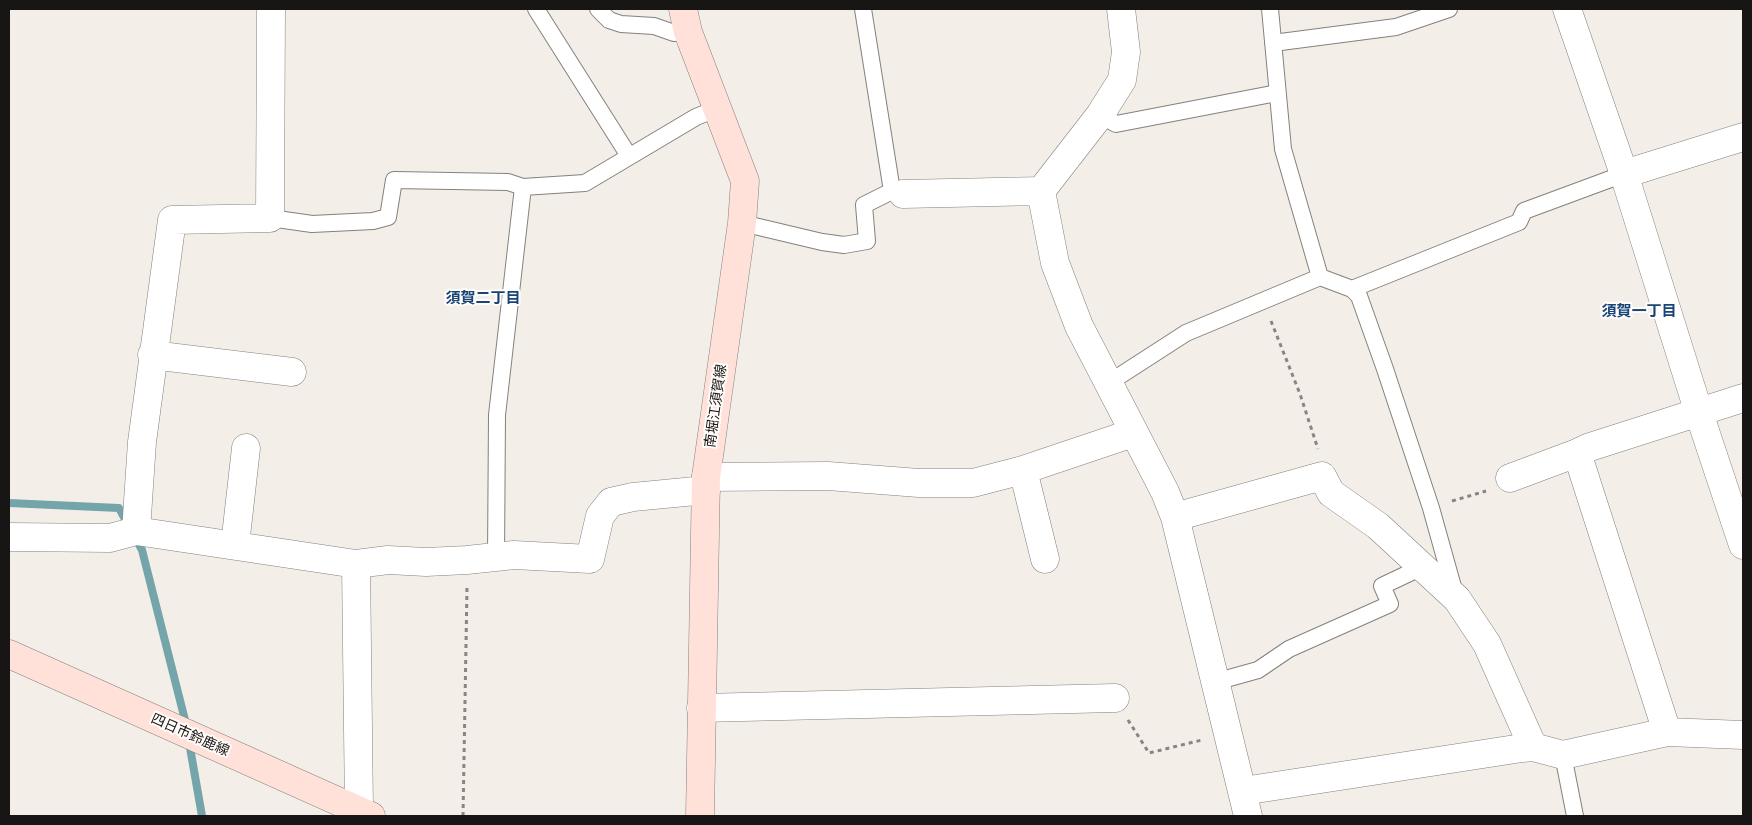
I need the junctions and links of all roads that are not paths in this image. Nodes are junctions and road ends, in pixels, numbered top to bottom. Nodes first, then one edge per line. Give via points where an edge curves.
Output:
1 (271, 9) edge
2 (536, 9) edge
3 (598, 9) edge
4 (863, 9) edge
5 (1121, 9) edge
6 (1270, 9) edge
7 (1449, 9) edge
8 (1567, 9) edge
9 (686, 20) edge
10 (1273, 43) junction
11 (1277, 93) junction
12 (718, 108) junction
13 (1100, 115) junction
14 (1743, 137) edge
15 (629, 156) junction
16 (1624, 174) junction
17 (523, 188) junction
18 (1041, 191) junction
19 (897, 192) junction
20 (270, 218) junction
21 (742, 223) junction
22 (1320, 277) junction
23 (1352, 289) junction
24 (152, 355) junction
25 (292, 372) dead end
26 (1107, 384) junction
27 (1743, 398) edge
28 (1698, 413) junction
29 (1133, 432) junction
30 (246, 448) dead end
31 (1577, 454) junction
32 (1023, 470) junction
33 (1510, 478) dead end
34 (706, 483) junction
35 (1175, 517) junction
36 (137, 520) junction
37 (9, 537) edge
38 (235, 545) junction
39 (1743, 545) edge
40 (496, 558) junction
41 (1045, 559) dead end
42 (356, 564) junction
43 (1422, 567) junction
44 (1457, 599) junction
45 (9, 654) edge
46 (1215, 682) junction
47 (1114, 698) road end
48 (701, 708) junction
49 (1667, 732) junction
50 (1743, 734) edge
51 (1533, 747) junction
52 (1563, 755) junction
53 (1245, 804) edge
54 (365, 814) edge
55 (700, 816) edge
56 (1575, 816) edge

1 - 20 street
2 - 15 lane
3 - 9 lane via 609,20 621,24 654,26 674,32
4 - 19 lane
5 - 13 street via 1126,52 1122,80
6 - 10 lane
7 - 10 lane via 1396,28
8 - 16 street
9 - 12 main road, 南堀江須賀線
10 - 11 lane
11 - 13 lane via 1116,124
11 - 22 lane via 1282,149
12 - 15 lane via 696,117
12 - 21 main road, 南堀江須賀線 via 746,181
13 - 18 street
14 - 16 street
15 - 17 lane via 585,183
16 - 23 lane via 1524,211 1519,222
16 - 28 street
17 - 20 lane via 508,182 394,180 388,217 373,221 312,224
17 - 40 lane via 497,415
18 - 19 street
18 - 26 street via 1055,263 1079,326
19 - 21 lane via 864,205 867,241 844,245 822,242
20 - 24 street via 172,220
21 - 34 main road, 南堀江須賀線
22 - 23 lane
22 - 26 lane via 1186,333
23 - 44 lane via 1359,296 1391,388
24 - 25 street
24 - 36 street
26 - 29 street
27 - 28 street
28 - 31 street
28 - 39 street
29 - 32 street
29 - 35 street
30 - 38 street
31 - 33 street
31 - 49 street
32 - 34 street via 973,483 828,476
32 - 41 street
34 - 40 street via 611,502 600,516 590,559 514,555
34 - 48 main road, 南堀江須賀線
35 - 43 street via 1322,476 1331,493 1378,526
35 - 46 street
36 - 37 street via 110,538
36 - 38 street via 163,536
38 - 42 street
40 - 42 street via 426,562 388,560
42 - 54 street
43 - 44 street
43 - 46 lane via 1382,586 1390,604 1289,649 1258,670
44 - 51 street via 1487,644
45 - 54 main road, 四日市鈴鹿線
46 - 53 street
47 - 48 street
48 - 55 main road, 南堀江須賀線
49 - 50 street
49 - 52 street
51 - 52 street
51 - 53 street
52 - 56 lane

